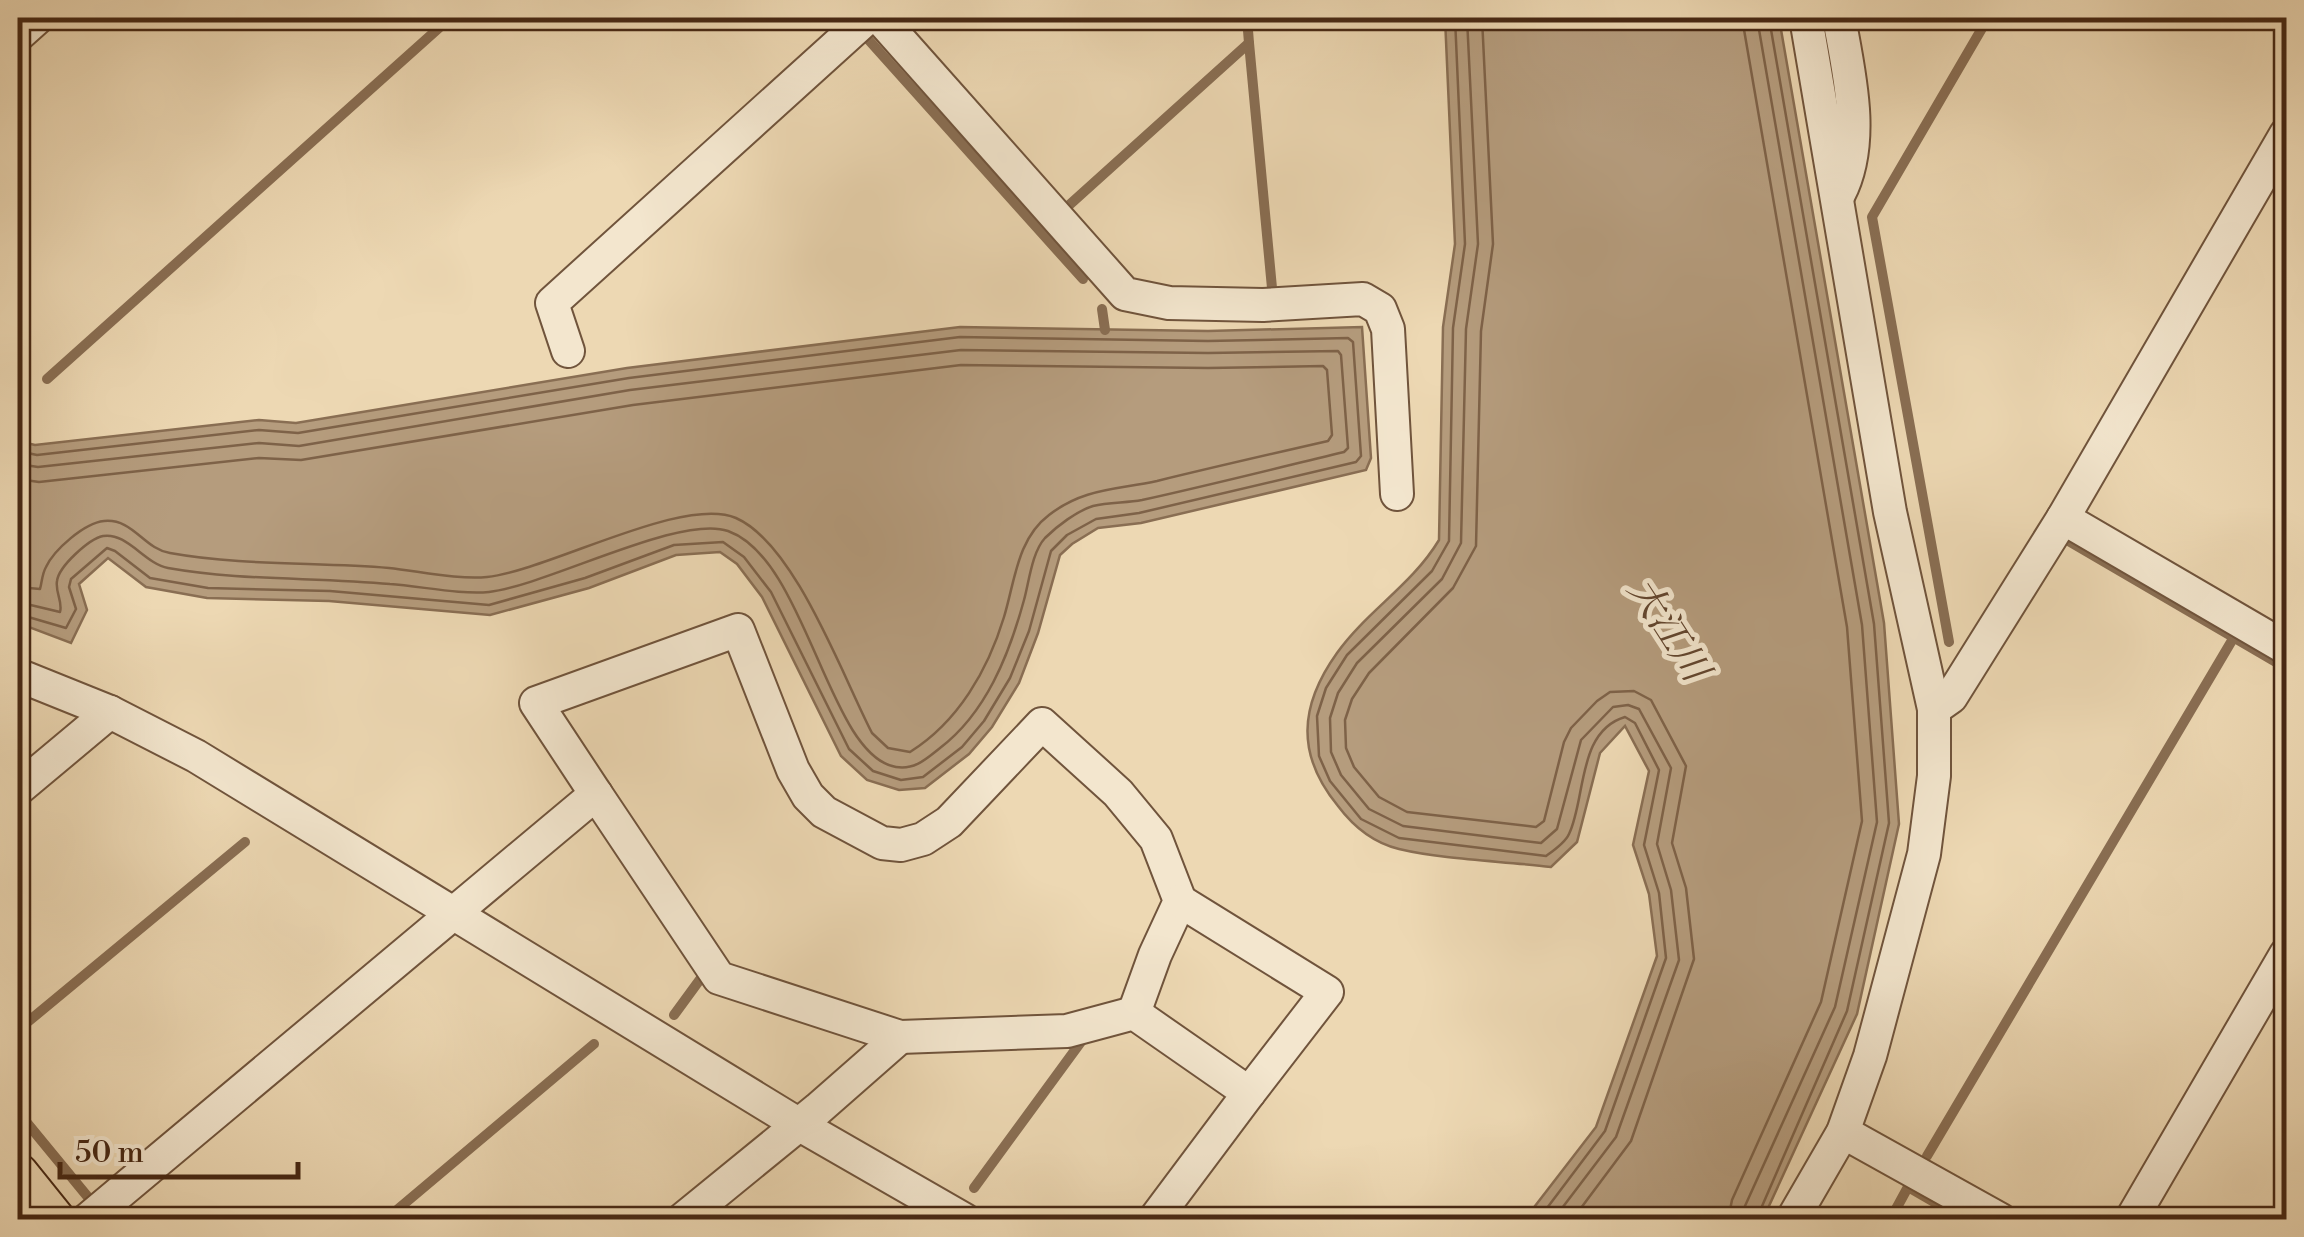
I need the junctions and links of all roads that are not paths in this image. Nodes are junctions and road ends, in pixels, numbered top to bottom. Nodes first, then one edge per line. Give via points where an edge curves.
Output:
1 (37, 18) edge
2 (867, 18) edge
3 (880, 18) edge
4 (1806, 18) edge
5 (1838, 18) edge
6 (18, 35) edge
7 (2286, 134) edge
8 (1837, 197) junction
9 (568, 351) dead end
10 (1397, 494) dead end
11 (2063, 518) junction
12 (2286, 648) edge
13 (18, 675) edge
14 (1934, 709) junction
15 (110, 712) junction
16 (18, 789) edge
17 (596, 794) junction
18 (1180, 901) junction
19 (454, 915) junction
20 (2286, 954) edge
21 (1134, 1014) junction
22 (900, 1037) junction
23 (1248, 1092) junction
24 (798, 1124) junction
25 (1844, 1132) junction
26 (18, 1174) edge
27 (56, 1220) edge
28 (87, 1220) edge
29 (682, 1220) edge
30 (965, 1220) edge
31 (1154, 1220) edge
32 (1792, 1220) edge
33 (2001, 1220) edge
34 (2131, 1220) edge

1 - 6 street
2 - 9 street via 552,302
3 - 10 street via 1125,294 1244,305 1363,299 1380,309 1388,329
4 - 8 street
5 - 8 street via 1854,148
7 - 11 street
8 - 14 street via 1890,512
11 - 12 street
11 - 14 street via 1951,697
13 - 15 street
14 - 25 street via 1924,854
15 - 16 street
15 - 19 street via 212,766
17 - 18 street via 536,703 738,630 793,770 824,812 882,842 924,839 949,822 1042,724 1118,793 1156,840
17 - 19 street
17 - 22 street via 719,978
18 - 21 street
18 - 23 street via 1327,992
19 - 24 street
19 - 28 street
20 - 34 street
21 - 22 street via 1066,1031
21 - 23 street
22 - 24 street
23 - 31 street
24 - 29 street
24 - 30 street
25 - 32 street
25 - 33 street
26 - 27 main road

